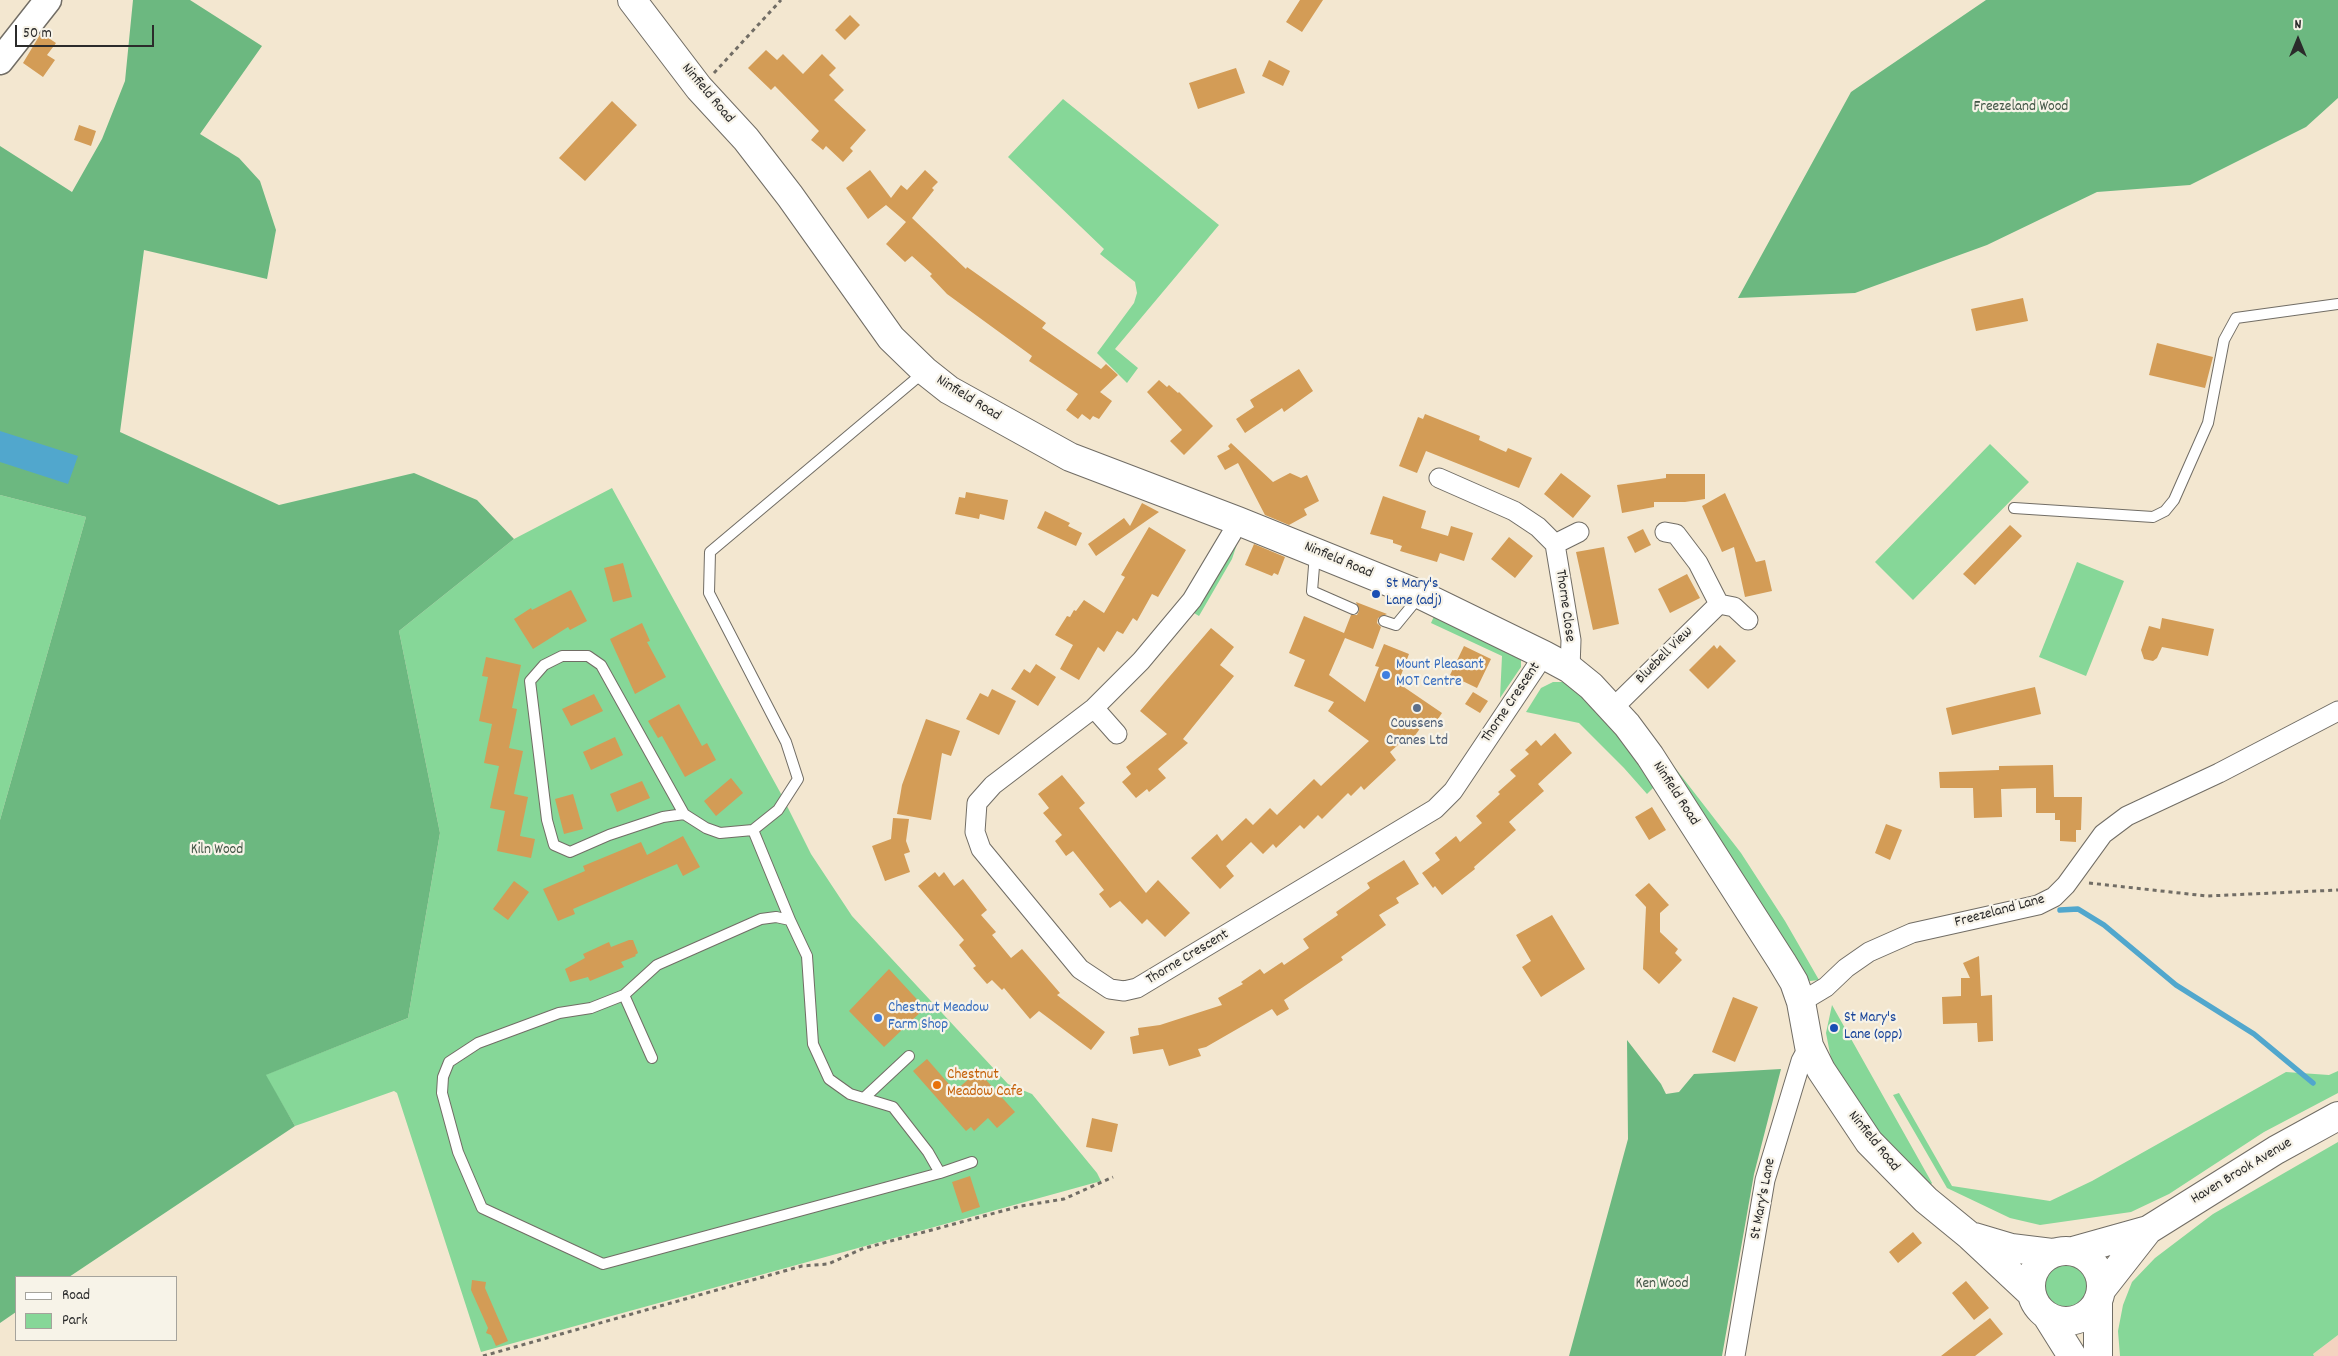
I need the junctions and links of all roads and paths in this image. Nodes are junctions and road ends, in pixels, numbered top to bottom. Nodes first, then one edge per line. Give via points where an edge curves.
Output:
1 (48, 0) edge
2 (632, 0) edge
3 (781, 0) edge
4 (0, 61) edge
5 (699, 88) junction
6 (2338, 304) edge
7 (925, 371) junction
8 (1439, 478) dead end
9 (2014, 508) dead end
10 (1579, 532) dead end
11 (1665, 532) dead end
12 (1232, 533) dead end
13 (1554, 544) junction
14 (1315, 551) junction
15 (1421, 595) junction
16 (1719, 604) junction
17 (1353, 609) dead end
18 (1748, 620) dead end
19 (1384, 621) dead end
20 (1544, 655) junction
21 (1570, 669) junction
22 (1094, 708) junction
23 (1612, 709) junction
24 (2338, 711) edge
25 (1117, 734) dead end
26 (684, 814) junction
27 (753, 830) junction
28 (2066, 885) junction
29 (2338, 890) edge
30 (790, 920) junction
31 (624, 995) junction
32 (1801, 1002) junction
33 (1809, 1046) junction
34 (909, 1056) dead end
35 (652, 1058) dead end
36 (864, 1098) junction
37 (2338, 1116) edge
38 (972, 1162) dead end
39 (940, 1173) junction
40 (1113, 1177) dead end
41 (2148, 1230) junction
42 (1970, 1236) junction
43 (2063, 1252) junction
44 (2031, 1293) junction
45 (2100, 1295) junction
46 (2046, 1316) junction
47 (483, 1356) edge
48 (1735, 1356) edge
49 (2072, 1356) edge
50 (2098, 1356) edge

1 - 4 street
2 - 5 main road, Ninfield Road
3 - 5 path
5 - 7 main road, Ninfield Road via 746,139 790,196 891,338
6 - 9 lane via 2236,318 2224,340 2208,423 2174,500 2165,511 2154,517
7 - 14 main road, Ninfield Road via 964,398 1070,457
7 - 27 lane via 710,552 709,593 786,742 798,779 778,810
8 - 13 street via 1514,511 1538,527
10 - 13 street
11 - 16 street via 1676,534 1698,563
12 - 22 street, Thorne Crescent via 1192,600 1142,661
13 - 21 street, Thorne Close via 1571,640
14 - 15 main road, Ninfield Road
14 - 17 lane via 1312,591
15 - 19 lane via 1396,625
15 - 20 main road, Ninfield Road
16 - 18 street via 1734,607
16 - 23 street, Bluebell View
20 - 21 main road, Ninfield Road
20 - 22 street, Thorne Crescent via 1453,791 1436,809 1137,988 1124,991 1110,990 1080,969 982,849 975,832 977,802 993,785
21 - 23 main road, Ninfield Road
22 - 25 street
23 - 32 main road, Ninfield Road via 1655,764 1782,962
24 - 28 street, Freezeland Lane via 2127,816 2103,834
26 - 26 lane via 601,664 588,656 562,656 544,665 530,681 547,820 554,845 570,852 618,832 663,817
26 - 27 lane via 720,833
27 - 30 lane
28 - 29 path via 2085,883 2207,896
28 - 32 street, Freezeland Lane via 2054,897 2038,905 1912,933 1869,952 1826,987
30 - 31 lane via 776,917 761,919 657,965
30 - 36 lane via 807,956 813,1044 829,1079 850,1094
31 - 35 lane
31 - 39 lane via 591,1008 559,1013 478,1043 449,1062 443,1077 442,1094 458,1152 482,1208 603,1264
32 - 33 main road, Ninfield Road
33 - 42 main road, Ninfield Road via 1835,1094 1870,1142 1926,1200
33 - 48 street, St Mary's Lane via 1801,1061 1765,1180
34 - 36 lane
36 - 39 lane via 893,1107
37 - 41 main road, Haven Brook Avenue via 2276,1150
38 - 39 lane
40 - 47 path via 1064,1199 1021,1206 897,1239 862,1249 828,1264 802,1266
41 - 43 main road, Haven Brook Avenue
41 - 45 main road, Haven Brook Avenue
42 - 43 main road, Ninfield Road via 2012,1248
42 - 44 main road, Ninfield Road
43 - 44 main road via 2036,1266
43 - 45 main road via 2083,1255 2098,1270
44 - 46 main road
45 - 46 main road via 2085,1316 2076,1320 2056,1320
45 - 50 main road
46 - 49 main road

